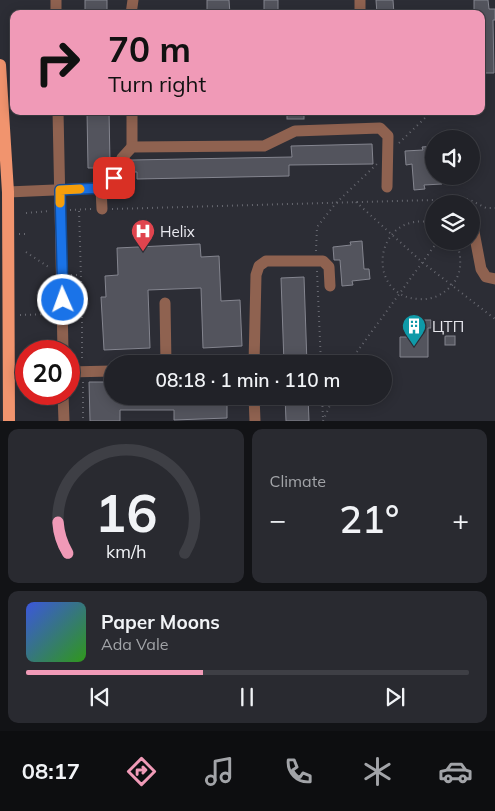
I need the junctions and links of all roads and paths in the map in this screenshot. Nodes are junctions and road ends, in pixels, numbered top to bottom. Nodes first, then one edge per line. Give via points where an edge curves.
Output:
1 (0, 65) edge
2 (58, 115) edge
3 (132, 115) edge
4 (426, 117) dead end
5 (132, 147) junction
6 (388, 154) junction
7 (387, 187) dead end
8 (102, 188) junction
9 (60, 190) junction
10 (8, 192) junction
11 (425, 200) edge
12 (356, 202) junction
13 (336, 203) junction
14 (480, 205) edge
15 (495, 208) edge
16 (102, 209) junction
17 (79, 210) dead end
18 (425, 223) edge
19 (392, 234) junction
20 (431, 250) edge
21 (459, 250) edge
22 (477, 250) edge
23 (316, 260) junction
24 (422, 262) junction
25 (495, 279) edge
26 (330, 286) dead end
27 (452, 286) junction
28 (400, 293) junction
29 (165, 303) dead end
30 (495, 319) edge
31 (63, 340) edge
32 (166, 355) edge
33 (254, 355) edge
34 (321, 355) edge
35 (355, 355) edge
36 (9, 371) junction
37 (15, 371) edge
38 (104, 371) edge
39 (80, 372) edge
40 (63, 405) edge
41 (254, 405) edge
42 (322, 405) edge
43 (330, 405) edge
44 (9, 421) edge
45 (64, 421) edge
46 (255, 421) edge
47 (323, 421) edge

1 - 10 main road
2 - 9 lane
3 - 5 lane
4 - 6 path
5 - 6 lane via 264,146 295,131 380,128 388,136
5 - 8 lane via 122,158 114,178
6 - 7 lane
6 - 13 path
8 - 9 lane
8 - 16 lane
9 - 10 lane
9 - 31 lane
10 - 36 main road
11 - 12 path
12 - 13 path
12 - 19 path
13 - 16 path
13 - 23 path via 316,231
14 - 15 path
16 - 17 path
18 - 19 path via 412,222
19 - 24 path
19 - 28 path via 384,246 382,259 390,284
20 - 24 path
21 - 27 path via 459,272
22 - 25 lane via 481,270 486,277
23 - 26 lane via 329,266
23 - 33 lane via 266,261 259,266 256,275
23 - 34 path
24 - 27 path
24 - 28 path
27 - 28 path via 427,300 413,299
27 - 30 path
28 - 35 path
29 - 32 lane
36 - 37 lane
36 - 44 main road
38 - 39 lane
40 - 45 lane
41 - 46 lane
42 - 47 path
43 - 47 path

